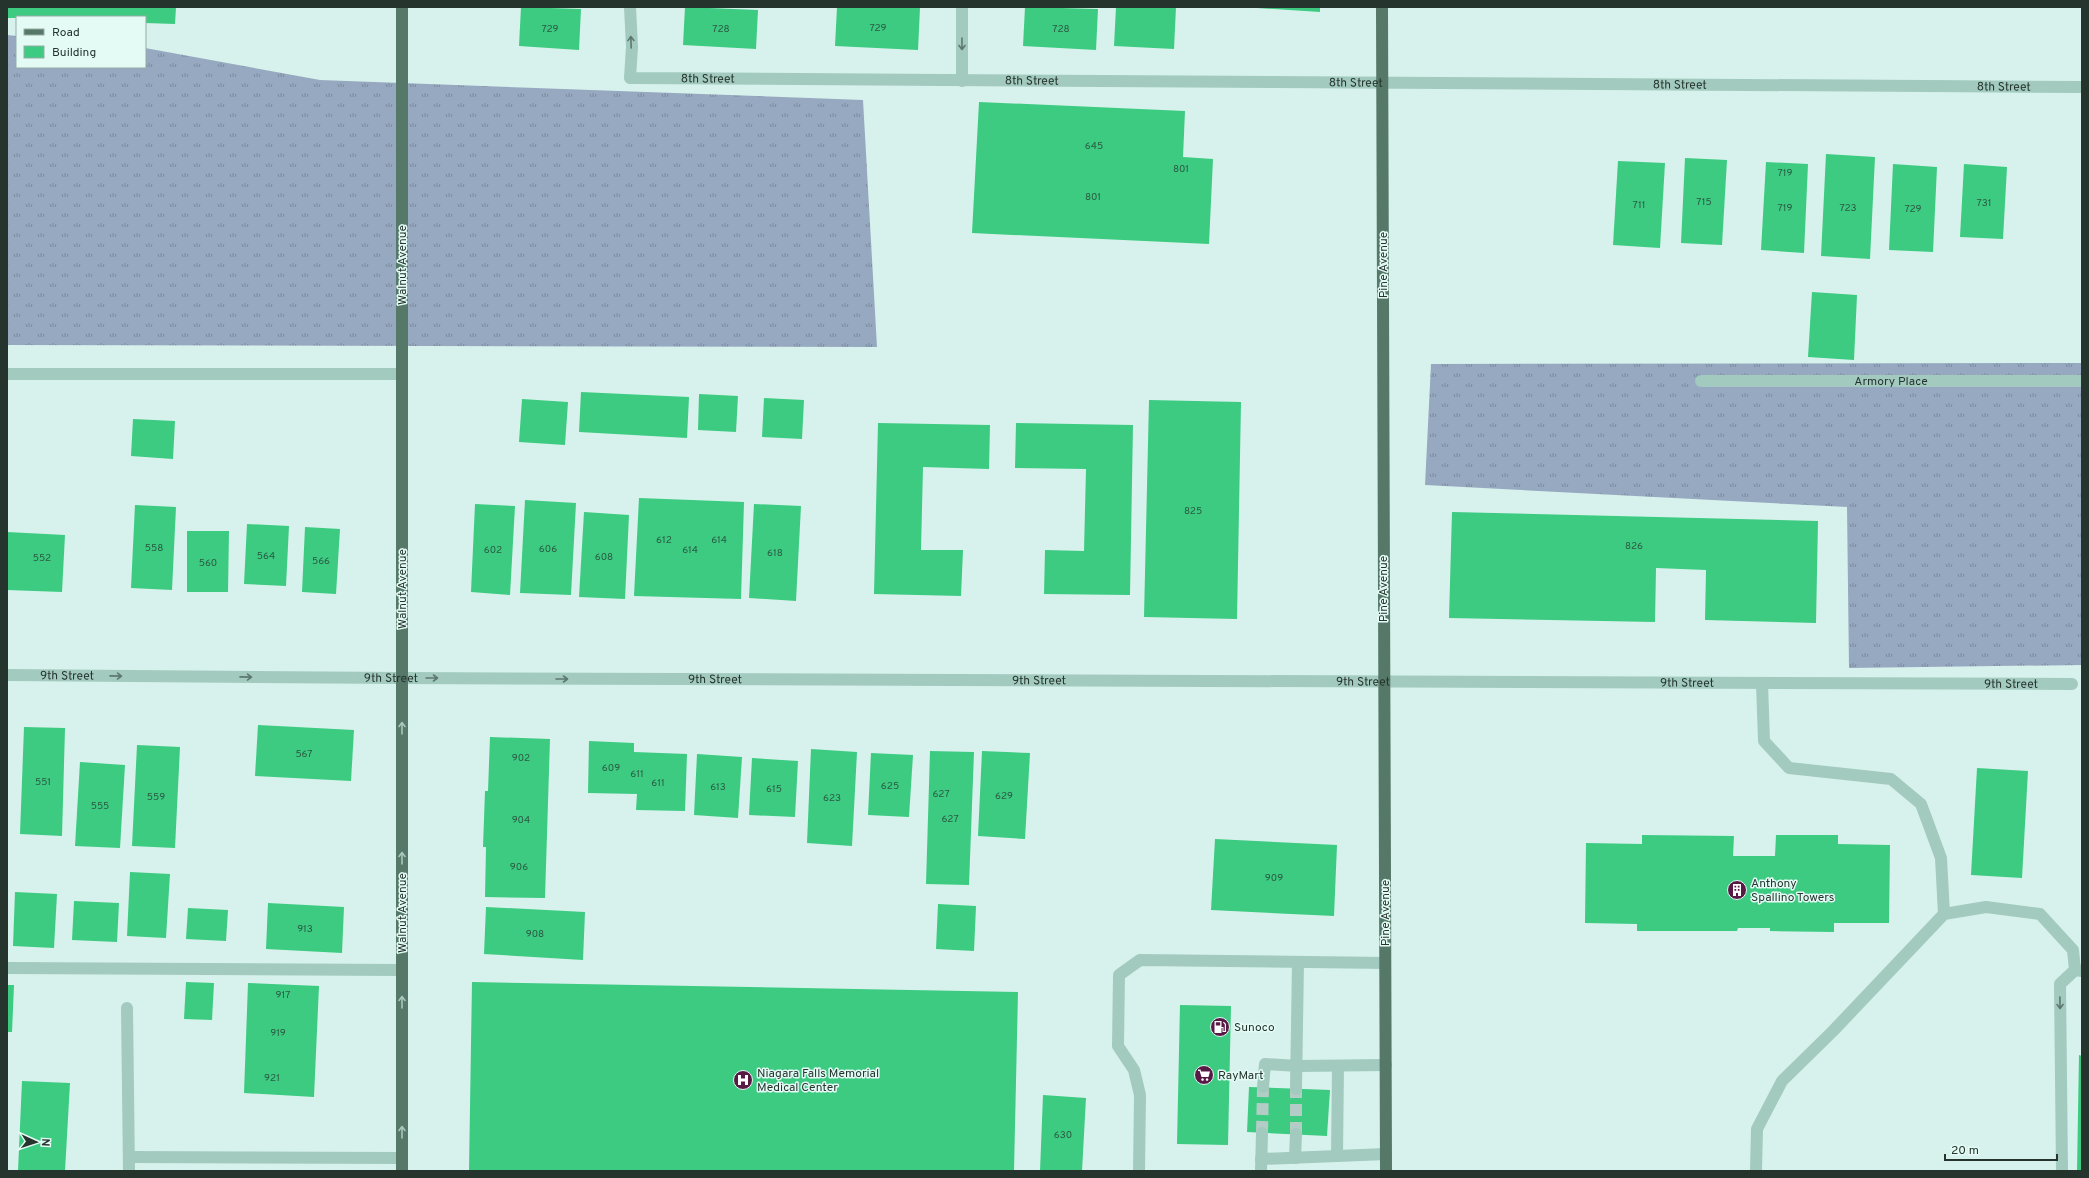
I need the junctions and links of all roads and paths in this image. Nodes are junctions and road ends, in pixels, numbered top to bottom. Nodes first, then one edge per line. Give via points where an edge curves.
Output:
1 (402, 7) edge
2 (630, 7) edge
3 (962, 7) edge
4 (1382, 7) edge
5 (962, 81) junction
6 (1382, 83) junction
7 (2082, 87) edge
8 (7, 374) edge
9 (402, 374) junction
10 (1701, 381) dead end
11 (2082, 381) edge
12 (7, 675) edge
13 (402, 678) junction
14 (1383, 682) junction
15 (1762, 683) junction
16 (2072, 684) dead end
17 (1944, 914) junction
18 (1298, 962) junction
19 (1385, 963) junction
20 (7, 968) edge
21 (402, 970) junction
22 (2078, 971) edge
23 (127, 1008) dead end
24 (1386, 1065) junction
25 (1298, 1066) junction
26 (1338, 1066) junction
27 (1263, 1087) tunnel mouth
28 (1296, 1089) tunnel mouth
29 (1262, 1133) tunnel mouth
30 (1296, 1134) tunnel mouth
31 (1386, 1154) junction
32 (1337, 1156) junction
33 (129, 1157) junction
34 (402, 1158) junction
35 (1295, 1158) junction
36 (1261, 1159) junction
37 (129, 1171) edge
38 (402, 1171) edge
39 (1139, 1171) edge
40 (1261, 1171) edge
41 (1386, 1171) edge
42 (1756, 1171) edge
43 (2062, 1171) edge

1 - 9 main road, Walnut Avenue
5 -> 2 street, 8th Street via 630,78
3 -> 5 street
4 - 6 main road, Pine Avenue
5 - 6 street, 8th Street
6 - 7 street, 8th Street
6 - 14 main road, Pine Avenue
8 - 9 street
9 - 13 main road, Walnut Avenue
10 - 11 street, Armory Place
12 -> 13 street, 9th Street
13 -> 14 street, 9th Street
21 -> 13 main road, Walnut Avenue
14 - 15 street, 9th Street
14 - 19 main road, Pine Avenue
15 - 16 street, 9th Street
15 - 17 street via 1764,741 1789,768 1891,779 1921,804 1941,858
17 - 22 street via 1986,907 2040,914 2073,950
17 - 42 street via 1782,1081 1757,1129
18 - 19 street
18 - 25 street
18 - 39 street via 1140,960 1119,975 1118,1046 1134,1070 1140,1095
19 - 24 main road, Pine Avenue
20 - 21 street
34 -> 21 main road, Walnut Avenue
22 -> 43 street via 2060,984
23 - 33 street
24 - 26 street
24 - 31 main road, Pine Avenue
25 - 26 street
25 - 27 street via 1265,1064
25 - 28 street
26 - 32 street
29 - 36 street
30 - 35 street
31 - 32 street
31 - 41 main road, Pine Avenue
32 - 35 street
33 - 34 street
33 - 37 street
34 - 38 main road, Walnut Avenue
35 - 36 street
36 - 40 street

